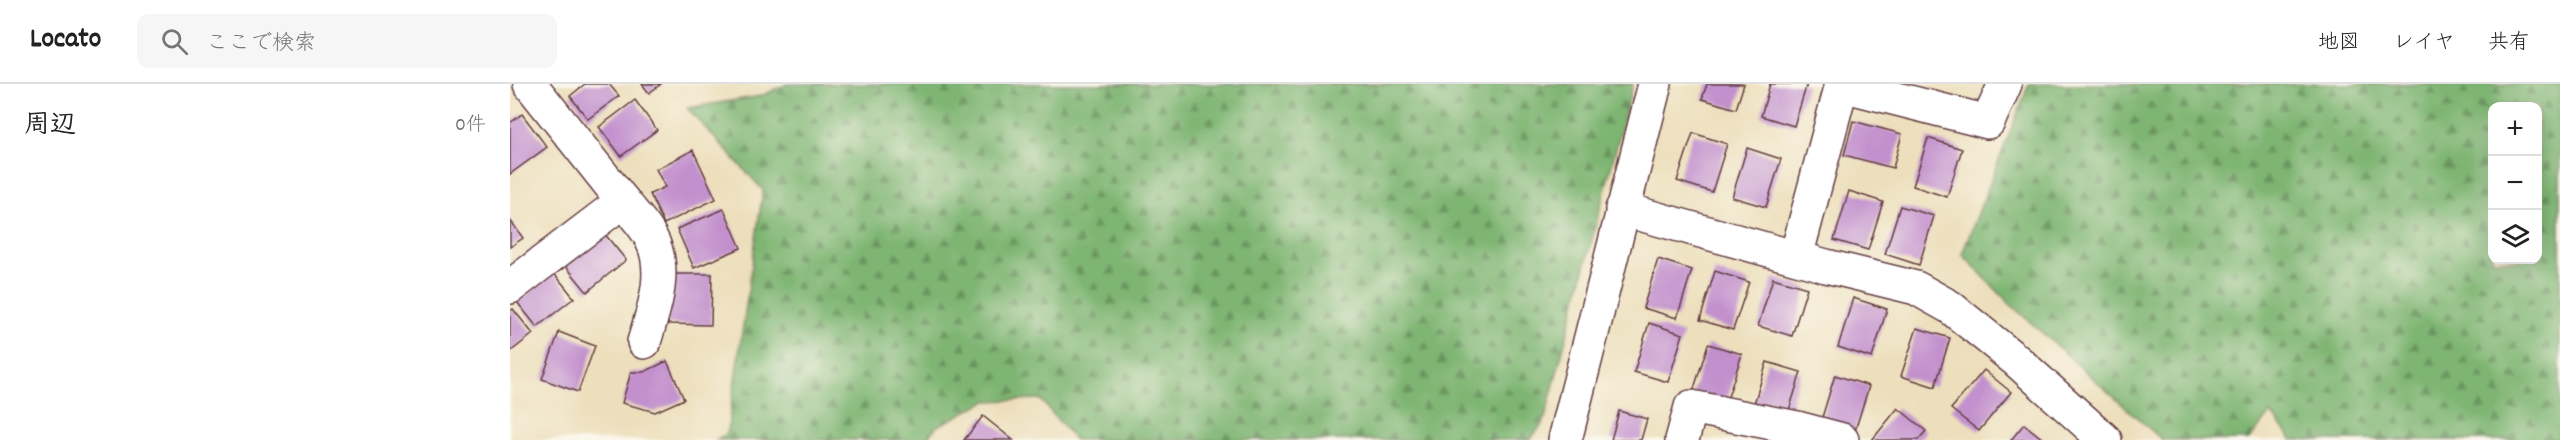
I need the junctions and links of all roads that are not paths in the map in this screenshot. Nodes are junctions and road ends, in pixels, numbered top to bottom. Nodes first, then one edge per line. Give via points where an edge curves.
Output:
1 (522, 84) edge
2 (530, 84) edge
3 (1655, 84) edge
4 (2005, 84) edge
5 (1842, 85) edge
6 (510, 93) edge
7 (623, 201) junction
8 (1622, 209) junction
9 (1796, 257) junction
10 (510, 287) edge
11 (644, 342) dead end
12 (1565, 440) edge
13 (1682, 440) edge
14 (1842, 440) edge
15 (2105, 440) edge

1 - 6 street
2 - 7 street
3 - 8 street
4 - 5 street via 1988,122
5 - 9 street
7 - 10 street
7 - 11 street via 651,238 660,270 656,302
8 - 9 street
8 - 12 street
9 - 15 street via 1916,288 1950,307
13 - 14 street via 1691,407

